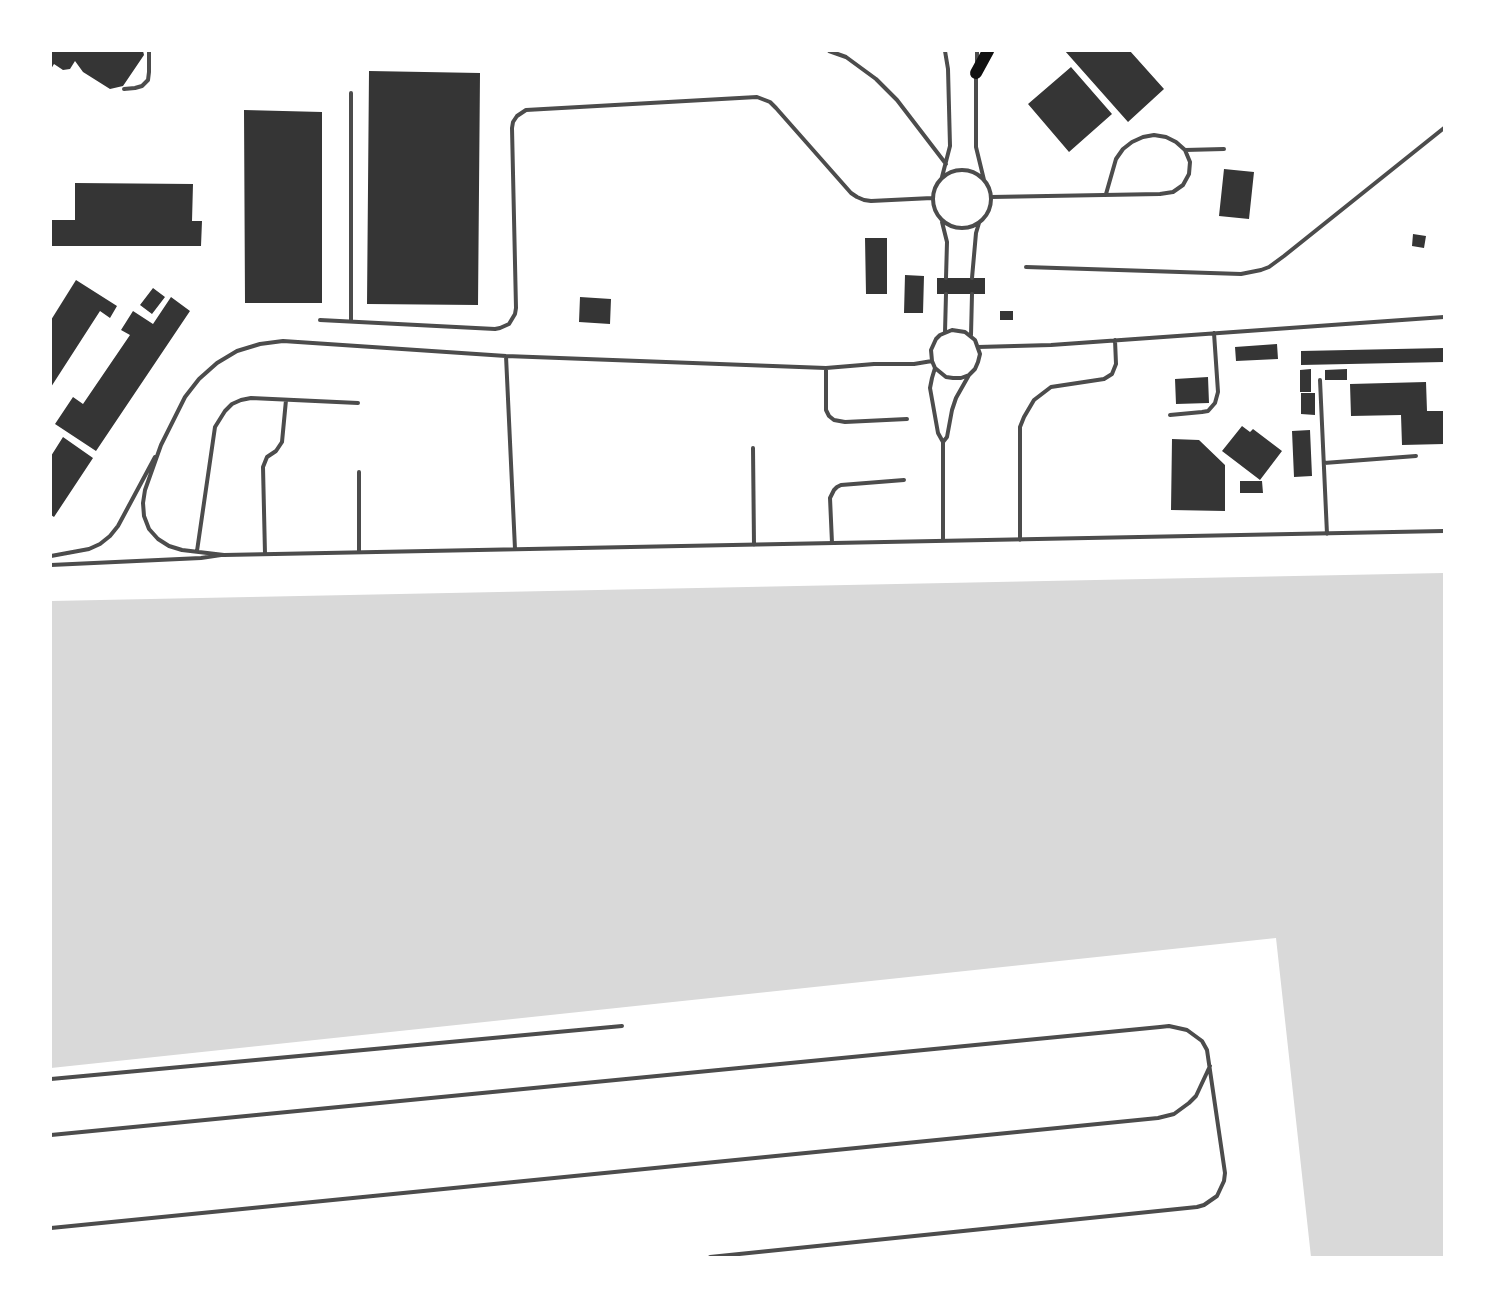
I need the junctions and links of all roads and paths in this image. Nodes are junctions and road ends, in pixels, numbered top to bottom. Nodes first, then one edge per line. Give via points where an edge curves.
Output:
1 (149, 51) edge
2 (829, 51) edge
3 (945, 51) edge
4 (977, 51) edge
5 (988, 51) edge
6 (976, 73) junction
7 (124, 89) dead end
8 (351, 93) dead end
9 (1444, 128) edge
10 (1224, 149) dead end
11 (1185, 150) junction
12 (946, 164) junction
13 (942, 177) junction
14 (984, 180) junction
15 (1106, 194) junction
16 (991, 197) junction
17 (932, 198) junction
18 (942, 221) junction
19 (979, 223) junction
20 (1026, 267) dead end
21 (946, 278) dead end
22 (972, 278) dead end
23 (946, 294) dead end
24 (972, 294) dead end
25 (1444, 317) edge
26 (320, 320) dead end
27 (351, 321) junction
28 (945, 332) junction
29 (1214, 333) junction
30 (971, 335) junction
31 (1115, 340) junction
32 (978, 346) junction
33 (506, 356) junction
34 (932, 361) junction
35 (826, 368) junction
36 (935, 368) junction
37 (969, 375) junction
38 (1320, 380) dead end
39 (286, 400) junction
40 (358, 403) dead end
41 (1170, 415) dead end
42 (908, 419) dead end
43 (944, 442) junction
44 (161, 445) junction
45 (753, 448) dead end
46 (1416, 456) dead end
47 (1324, 463) junction
48 (359, 472) dead end
49 (904, 480) dead end
50 (1444, 531) edge
51 (1327, 534) junction
52 (1020, 540) junction
53 (943, 541) junction
54 (832, 543) junction
55 (754, 545) junction
56 (515, 549) junction
57 (197, 552) junction
58 (359, 552) junction
59 (265, 554) junction
60 (224, 555) junction
61 (51, 556) edge
62 (51, 565) edge
63 (621, 1026) dead end
64 (1210, 1066) junction
65 (51, 1079) edge
66 (51, 1136) edge
67 (51, 1228) edge
68 (710, 1257) edge

1 - 7 lane via 148,80 142,86
2 - 12 lane via 846,57 876,79
3 - 12 lane via 950,146
4 - 6 lane
5 - 6 main road
6 - 14 lane via 976,147
8 - 27 lane
9 - 20 lane via 1284,256 1261,270 1241,274
10 - 11 lane
11 - 15 lane via 1189,174 1173,192
11 - 15 lane via 1166,137 1154,135 1132,142 1116,159
12 - 13 lane
13 - 14 lane via 964,170
13 - 17 lane
14 - 16 lane
15 - 16 lane
16 - 19 lane via 989,212
17 - 18 lane
17 - 27 lane via 871,201 857,197 770,102 757,97 526,110 513,122 516,308 512,320 495,329
18 - 19 lane via 964,229
18 - 21 lane via 947,242
19 - 22 lane
23 - 28 lane
24 - 30 lane
25 - 29 lane
26 - 27 lane
28 - 30 lane via 958,330
28 - 34 lane via 933,344
29 - 31 lane
29 - 41 lane via 1218,392 1215,403 1208,411
30 - 32 lane
31 - 32 lane
31 - 52 lane via 1116,368 1108,377 1051,387 1034,400 1024,417 1020,427
32 - 37 lane via 978,362
33 - 35 lane
33 - 44 lane via 283,341 260,344 237,351 199,379
33 - 56 lane
34 - 35 lane
34 - 36 lane
35 - 42 lane via 826,410 834,420
36 - 37 lane via 946,377
36 - 43 lane via 930,388 938,433
37 - 43 lane via 956,398
38 - 47 lane
39 - 40 lane
39 - 57 lane via 241,400 219,418
39 - 59 lane via 282,442 263,467
43 - 53 lane
44 - 57 lane via 145,490 144,516 158,539 169,546
44 - 61 lane via 110,536 89,549
45 - 55 lane
46 - 47 lane
47 - 51 lane
48 - 58 lane
49 - 54 lane via 837,487 830,498
50 - 51 lane
51 - 52 lane
52 - 53 lane
53 - 54 lane
54 - 55 lane
55 - 56 lane
56 - 58 lane
57 - 60 lane
58 - 59 lane
59 - 60 lane
60 - 62 lane
63 - 65 lane
64 - 66 lane via 1202,1041 1187,1030 1169,1026
64 - 67 lane via 1189,1103 1174,1114 1158,1118
64 - 68 lane via 1225,1173 1217,1196 1204,1205

